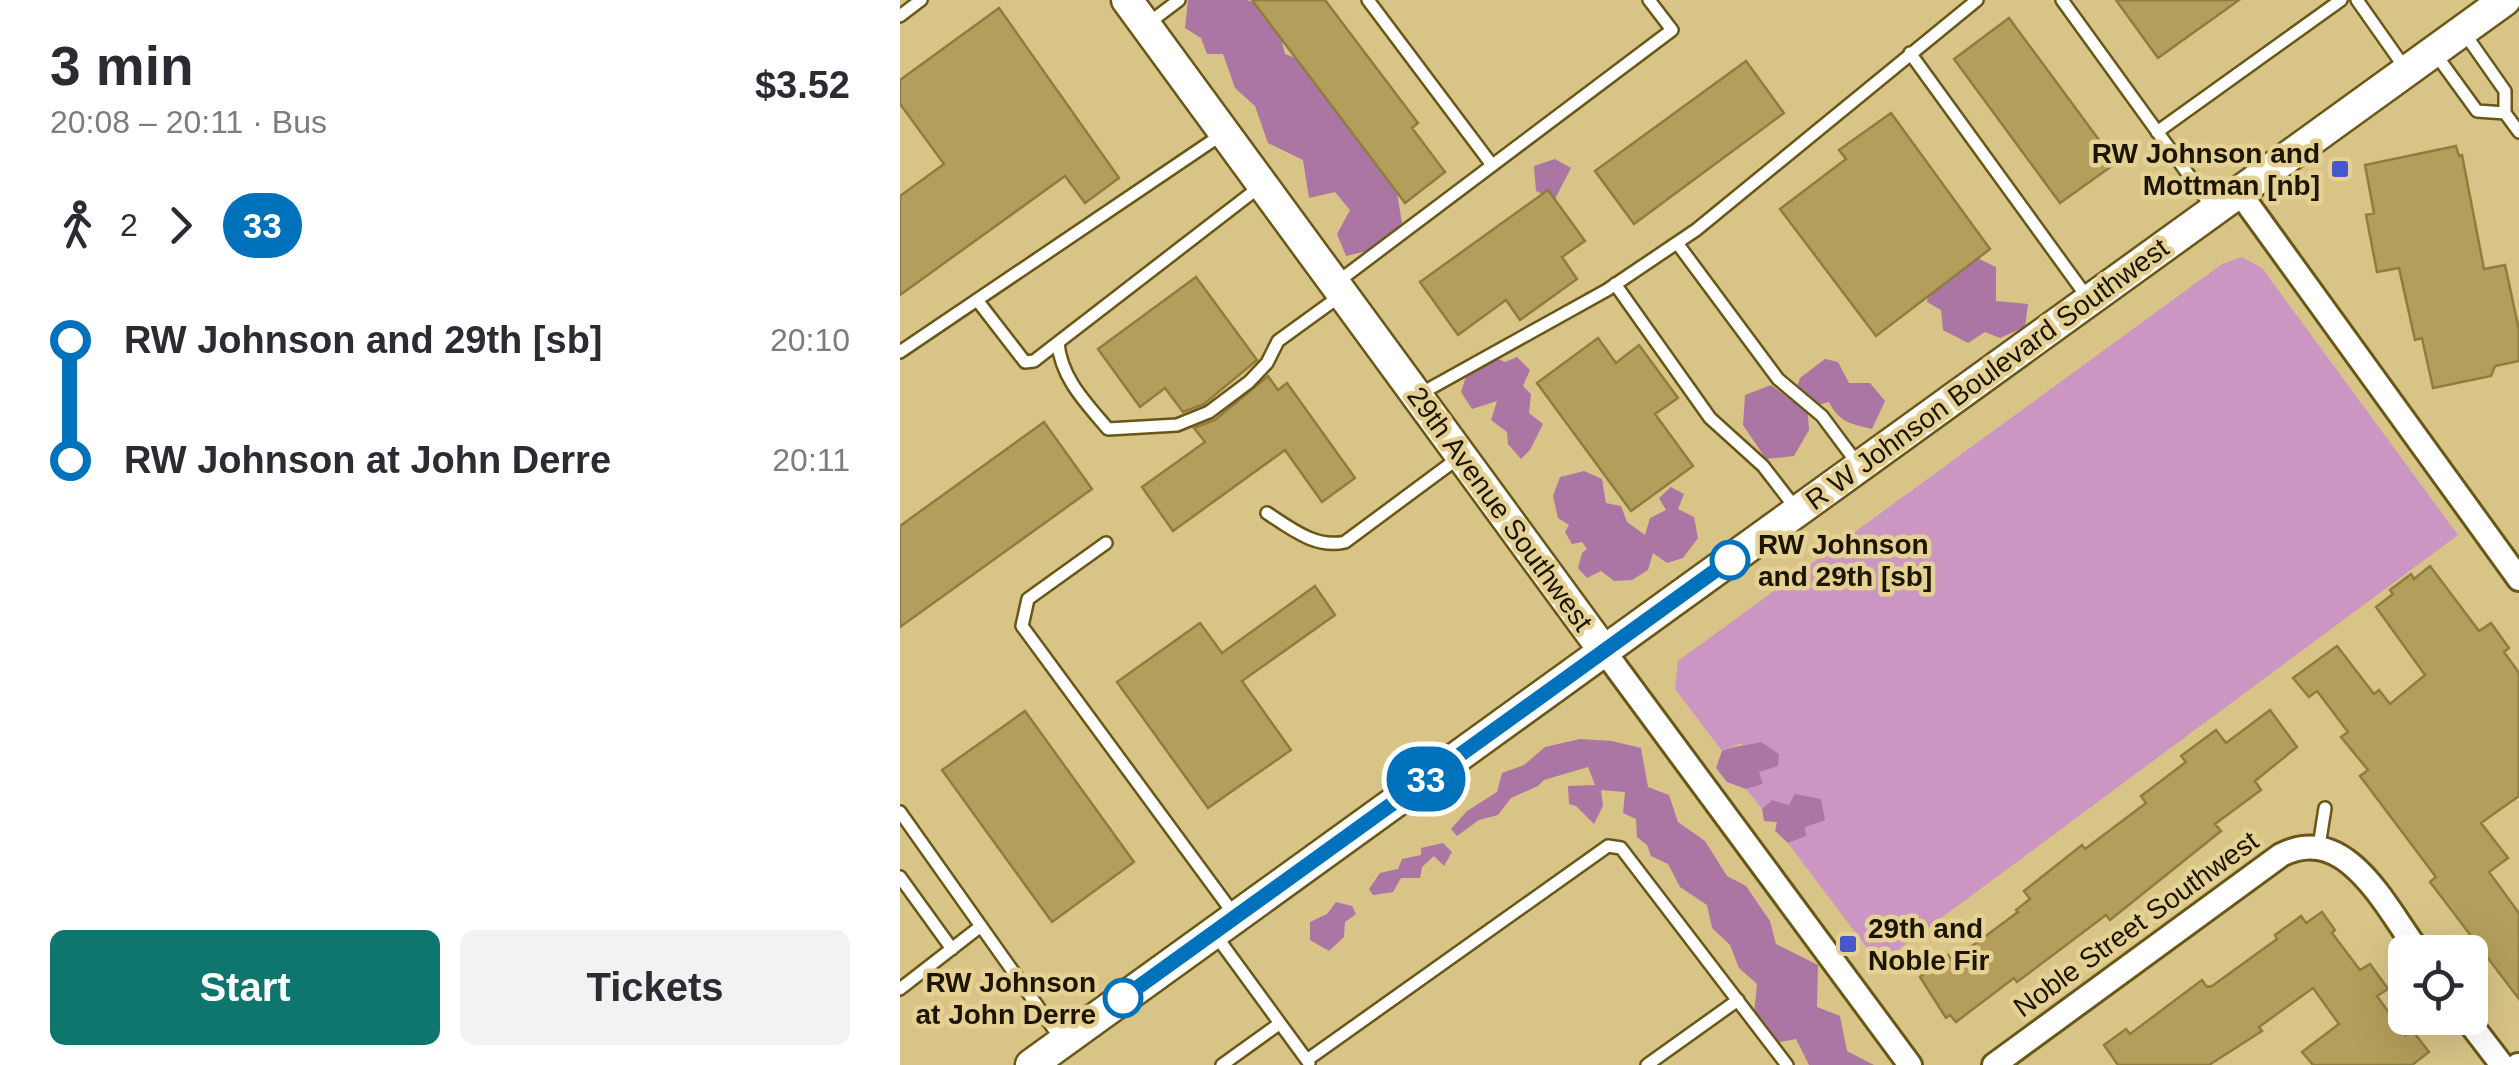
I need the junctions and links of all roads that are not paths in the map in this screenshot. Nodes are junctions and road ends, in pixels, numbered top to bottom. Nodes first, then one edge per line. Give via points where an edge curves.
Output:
1 (921, 0) edge
2 (1127, 0) edge
3 (1179, 0) edge
4 (1368, 0) edge
5 (1650, 0) edge
6 (1977, 0) edge
7 (2062, 0) edge
8 (2340, 0) edge
9 (2357, 0) edge
10 (2505, 0) edge
11 (900, 16) edge
12 (1145, 26) junction
13 (2462, 31) junction
14 (2434, 51) junction
15 (1910, 54) junction
16 (2407, 71) junction
17 (2504, 113) junction
18 (1224, 132) junction
19 (2157, 132) junction
20 (2519, 132) edge
21 (1492, 165) junction
22 (1262, 185) junction
23 (2239, 192) junction
24 (2214, 210) junction
25 (1677, 242) junction
26 (1615, 284) junction
27 (1340, 288) junction
28 (977, 300) junction
29 (2089, 300) junction
30 (1058, 342) junction
31 (900, 352) edge
32 (1417, 396) junction
33 (1461, 456) junction
34 (1860, 466) junction
35 (1798, 511) junction
36 (1267, 513) dead end
37 (1106, 543) dead end
38 (2519, 579) edge
39 (1604, 651) junction
40 (2326, 808) dead end
41 (900, 812) edge
42 (2319, 846) junction
43 (900, 877) edge
44 (1225, 925) junction
45 (981, 926) junction
46 (2406, 935) edge
47 (952, 948) junction
48 (900, 989) edge
49 (1738, 1000) junction
50 (1279, 1024) junction
51 (2479, 1035) edge
52 (1062, 1042) junction
53 (1309, 1063) edge
54 (1031, 1065) edge
55 (1222, 1065) edge
56 (1647, 1065) edge
57 (1787, 1065) edge
58 (1910, 1065) edge
59 (1994, 1065) edge
60 (2502, 1065) edge

1 - 11 lane
2 - 12 street, 29th Avenue Southwest
3 - 12 lane
4 - 21 lane
5 - 21 lane via 1672,30
6 - 15 lane
7 - 19 lane
8 - 19 lane
9 - 16 lane
10 - 13 street, R W Johnson Boulevard Southwest
12 - 18 street, 29th Avenue Southwest
13 - 14 street, R W Johnson Boulevard Southwest
13 - 17 lane via 2505,91
14 - 16 street, R W Johnson Boulevard Southwest
14 - 17 lane via 2477,111
15 - 25 lane
15 - 29 lane
16 - 23 street, R W Johnson Boulevard Southwest
17 - 20 lane
18 - 22 street, 29th Avenue Southwest
18 - 28 lane
19 - 24 lane
21 - 27 lane
22 - 27 street, 29th Avenue Southwest
22 - 30 lane
23 - 24 street, R W Johnson Boulevard Southwest
23 - 38 street
24 - 29 street, R W Johnson Boulevard Southwest
25 - 26 lane
25 - 34 lane via 1778,378 1822,416
26 - 32 lane
26 - 35 lane via 1710,418 1763,466
27 - 30 lane via 1278,342 1249,382 1209,412 1177,425 1108,429 1060,362
27 - 32 street, 29th Avenue Southwest
28 - 30 lane via 1024,362 1034,362
28 - 31 lane
29 - 34 street, R W Johnson Boulevard Southwest
32 - 33 street, 29th Avenue Southwest
33 - 36 lane via 1345,542 1306,538
33 - 39 street, 29th Avenue Southwest
34 - 35 street, R W Johnson Boulevard Southwest
35 - 39 street, R W Johnson Boulevard Southwest
37 - 44 lane via 1028,599 1022,626
39 - 44 street, R W Johnson Boulevard Southwest
39 - 58 street, 29th Avenue Southwest
40 - 42 lane
41 - 45 lane
42 - 46 street via 2357,869
42 - 59 street, Noble Street Southwest via 2280,855
43 - 47 lane
44 - 50 lane
44 - 52 street, R W Johnson Boulevard Southwest
45 - 47 lane
45 - 52 lane
47 - 48 lane
49 - 53 lane via 1621,848 1608,846
49 - 56 lane
49 - 57 lane
50 - 53 lane
50 - 55 lane
51 - 60 street
52 - 54 street, R W Johnson Boulevard Southwest

